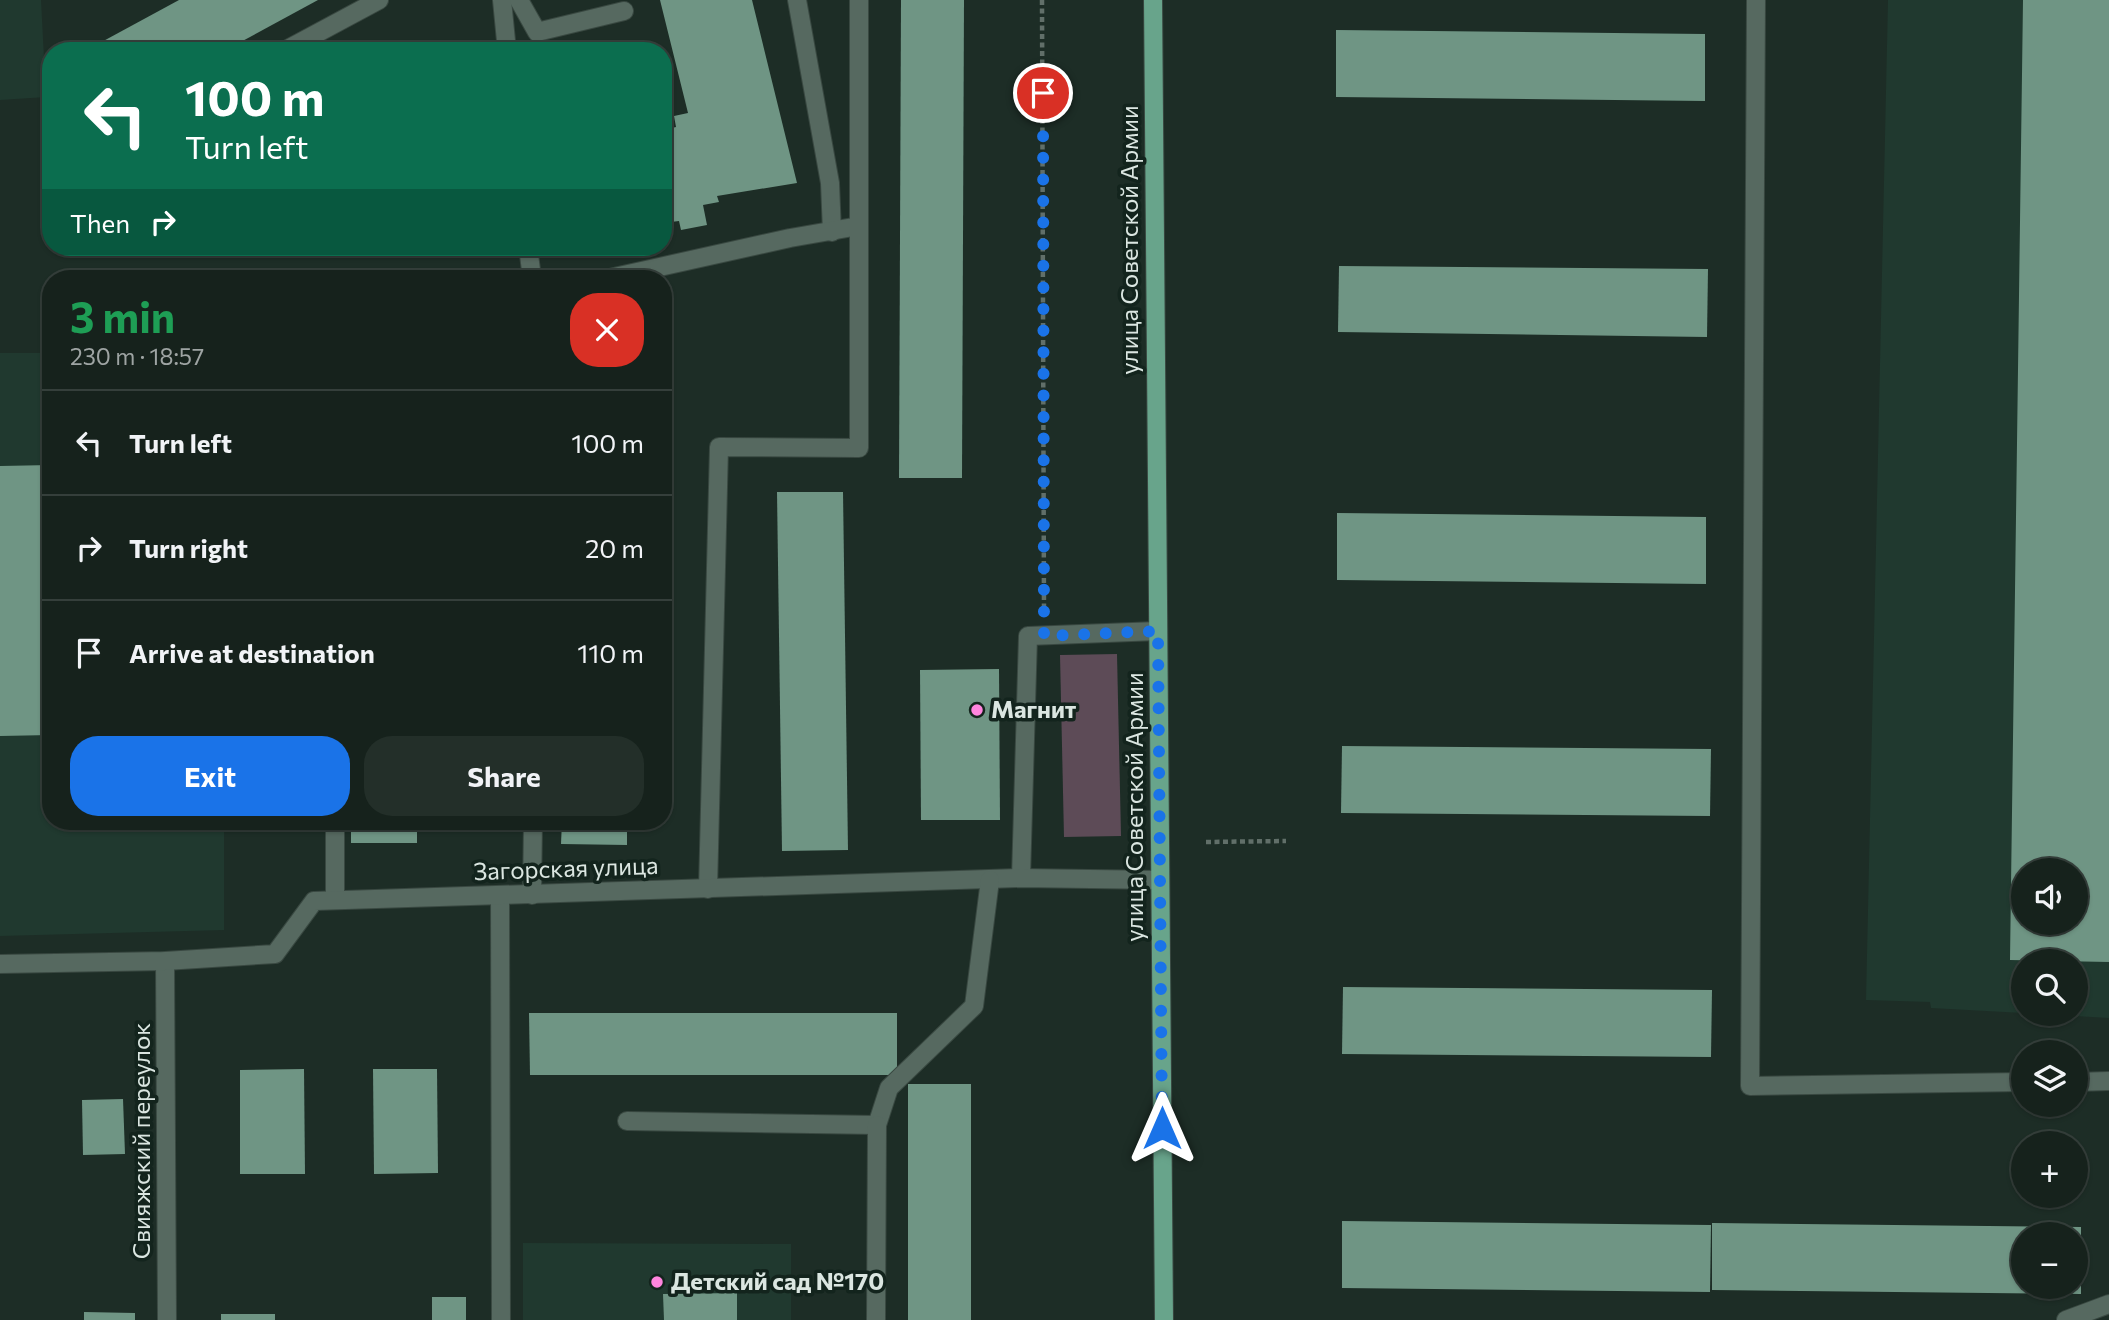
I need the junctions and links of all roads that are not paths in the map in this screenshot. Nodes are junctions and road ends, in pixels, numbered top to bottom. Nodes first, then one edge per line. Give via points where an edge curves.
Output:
1 (379, 0) edge
2 (502, 0) edge
3 (519, 0) edge
4 (797, 0) edge
5 (859, 0) edge
6 (1153, 0) edge
7 (1756, 0) edge
8 (624, 11) dead end
9 (301, 42) edge
10 (506, 42) edge
11 (859, 226) junction
12 (832, 232) junction
13 (646, 270) edge
14 (1158, 631) junction
15 (334, 830) edge
16 (533, 830) edge
17 (1021, 878) junction
18 (990, 880) junction
19 (1160, 880) junction
20 (708, 889) junction
21 (532, 895) junction
22 (500, 896) junction
23 (335, 900) junction
24 (165, 961) junction
25 (0, 964) edge
26 (2109, 1081) edge
27 (2088, 1082) edge
28 (2011, 1083) edge
29 (627, 1121) dead end
30 (877, 1125) junction
31 (2109, 1304) edge
32 (167, 1320) edge
33 (500, 1320) edge
34 (876, 1320) edge
35 (1164, 1320) edge
36 (2066, 1320) edge

1 - 9 street
2 - 10 street
3 - 8 street via 537,32
4 - 12 street via 830,183
5 - 11 street
6 - 14 main road, улица Советской Армии
7 - 28 street via 1750,1086
11 - 12 street
11 - 20 street via 859,448 719,447
12 - 13 street
14 - 17 street via 1028,636
14 - 19 main road, улица Советской Армии
15 - 23 street
16 - 21 street
17 - 18 street, Загорская улица
17 - 19 street, Загорская улица
18 - 20 street, Загорская улица
18 - 30 street via 974,1006 888,1088
19 - 35 main road, улица Советской Армии
20 - 21 street, Загорская улица
21 - 22 street, Загорская улица
22 - 23 street, Загорская улица
22 - 33 street
23 - 24 street, Загорская улица via 314,901 275,954
24 - 25 street, Загорская улица
24 - 32 street, Свияжский переулок
26 - 27 street
29 - 30 street
30 - 34 street
31 - 36 street

